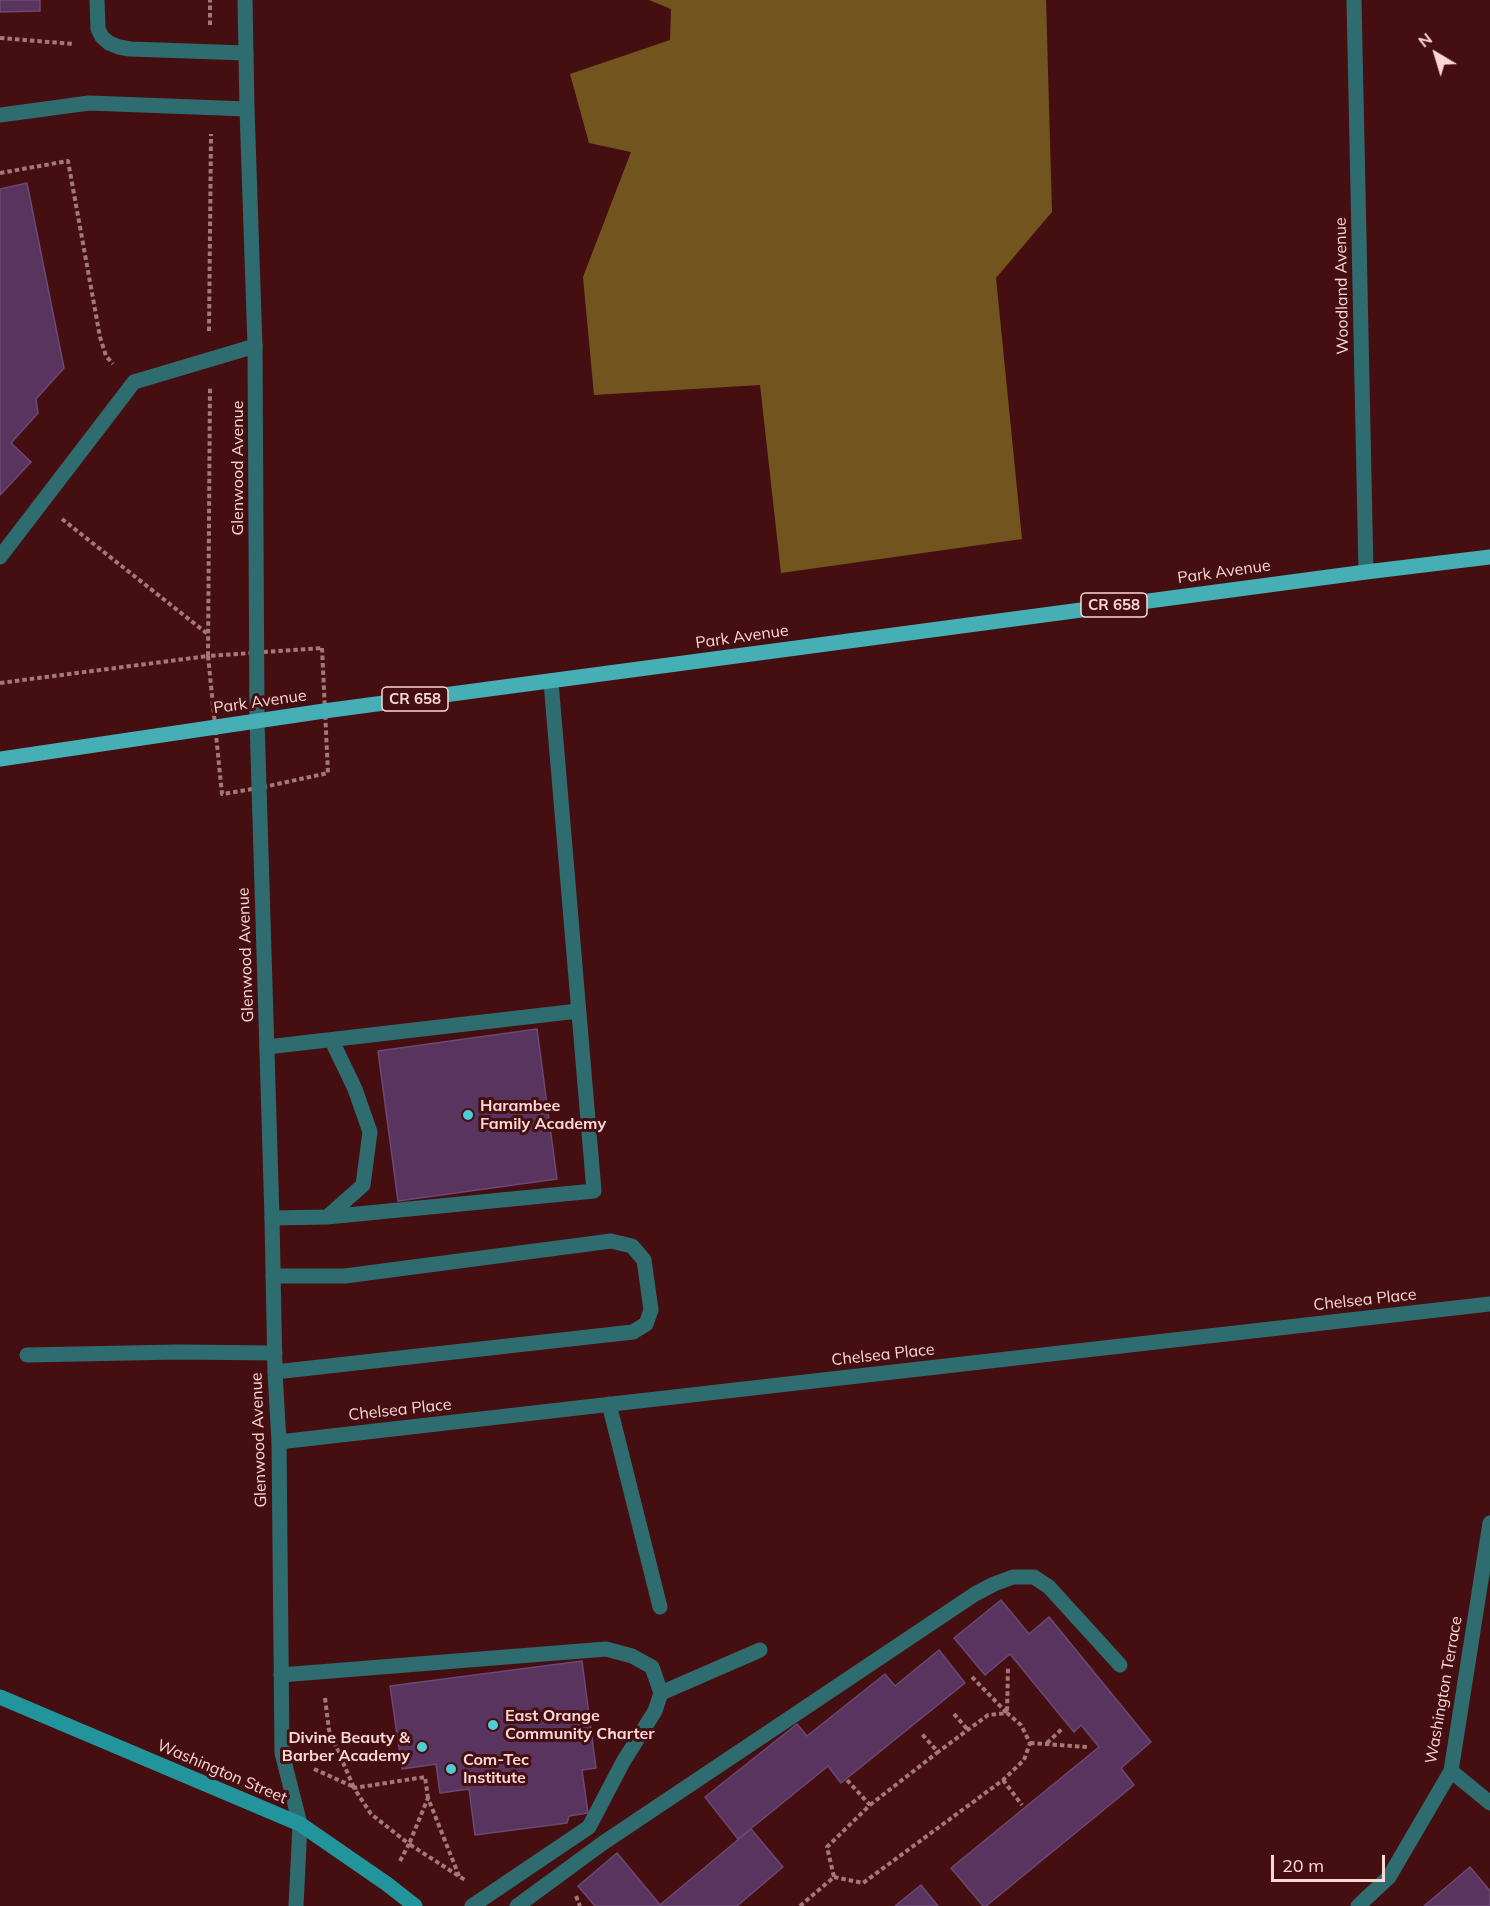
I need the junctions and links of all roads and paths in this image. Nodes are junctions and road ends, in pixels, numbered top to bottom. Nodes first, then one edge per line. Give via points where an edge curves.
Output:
1 (97, 0) edge
2 (210, 0) edge
3 (245, 0) edge
4 (1354, 0) edge
5 (0, 38) edge
6 (76, 44) dead end
7 (210, 52) junction
8 (246, 53) junction
9 (211, 107) junction
10 (247, 109) junction
11 (0, 115) edge
12 (0, 173) edge
13 (209, 334) dead end
14 (255, 346) junction
15 (211, 359) junction
16 (134, 382) junction
17 (42, 503) junction
18 (0, 557) edge
19 (1490, 557) edge
20 (1366, 572) junction
21 (209, 636) junction
22 (551, 682) junction
23 (0, 683) edge
24 (256, 720) junction
25 (0, 759) edge
26 (578, 1011) junction
27 (332, 1041) junction
28 (267, 1047) junction
29 (327, 1217) junction
30 (272, 1218) junction
31 (273, 1276) junction
32 (1490, 1304) edge
33 (275, 1353) junction
34 (27, 1355) dead end
35 (275, 1372) junction
36 (609, 1404) junction
37 (279, 1442) junction
38 (1490, 1523) edge
39 (660, 1606) dead end
40 (760, 1650) dead end
41 (1120, 1665) dead end
42 (1008, 1666) dead end
43 (321, 1672) junction
44 (281, 1675) junction
45 (972, 1677) dead end
46 (661, 1693) junction
47 (0, 1697) edge
48 (1007, 1713) junction
49 (954, 1714) dead end
50 (1063, 1728) dead end
51 (968, 1730) junction
52 (921, 1733) dead end
53 (1030, 1743) junction
54 (1046, 1744) junction
55 (1086, 1747) dead end
56 (938, 1752) junction
57 (282, 1753) junction
58 (1451, 1770) junction
59 (847, 1780) dead end
60 (1003, 1780) junction
61 (354, 1788) junction
62 (428, 1797) junction
63 (1490, 1803) edge
64 (870, 1804) junction
65 (1022, 1805) dead end
66 (300, 1824) junction
67 (409, 1844) junction
68 (834, 1876) junction
69 (806, 1904) edge
70 (296, 1906) edge
71 (416, 1906) edge
72 (472, 1906) edge
73 (517, 1906) edge
74 (800, 1906) edge
75 (1358, 1906) edge

1 - 7 street via 98,29 109,43 130,49
2 - 7 path
3 - 8 street, Glenwood Avenue
4 - 20 street, Woodland Avenue
5 - 6 path
7 - 8 street
8 - 10 street, Glenwood Avenue
9 - 10 street
9 - 11 street via 89,103
9 - 13 path
10 - 14 street, Glenwood Avenue
12 - 16 path via 68,161 100,337 106,356
14 - 15 street
14 - 24 street, Glenwood Avenue
15 - 16 street
15 - 21 path
16 - 17 street
17 - 18 street
17 - 21 path
19 - 20 main road, Park Avenue / CR 658
20 - 22 main road, Park Avenue / CR 658
21 - 23 path via 208,656
22 - 24 main road, Park Avenue / CR 658
22 - 26 street
24 - 25 main road, Park Avenue / CR 658
24 - 28 street, Glenwood Avenue
26 - 27 street
26 - 29 street via 594,1191
27 - 28 street
27 - 29 street via 370,1132 363,1185
28 - 30 street, Glenwood Avenue
29 - 30 street
30 - 31 street, Glenwood Avenue
31 - 33 street, Glenwood Avenue
31 - 35 street via 345,1276 611,1241 632,1246 644,1260 651,1310 646,1324 633,1332
32 - 36 street, Chelsea Place
33 - 34 street
33 - 35 street, Glenwood Avenue
35 - 37 street, Glenwood Avenue
36 - 37 street, Chelsea Place
36 - 39 street
37 - 44 street, Glenwood Avenue
38 - 58 street, Washington Terrace
40 - 46 street
41 - 73 street via 1049,1587 1034,1577 1014,1577 994,1584 633,1823
42 - 48 path
43 - 44 street
43 - 46 street via 606,1648 652,1667
43 - 61 path via 329,1731
44 - 57 street, Glenwood Avenue
45 - 48 path
46 - 72 street via 655,1711 589,1827
47 - 66 main road, Washington Street
48 - 51 path via 988,1715
48 - 53 path via 1021,1725
49 - 51 path
50 - 54 path
51 - 56 path
52 - 56 path
53 - 54 path
53 - 60 path via 1024,1760
54 - 55 path
56 - 64 path
57 - 61 path
57 - 66 street, Glenwood Avenue
58 - 63 street
58 - 75 street, Washington Terrace via 1389,1877
59 - 64 path
60 - 65 path
60 - 68 path via 863,1883
61 - 62 path via 425,1777
61 - 67 path via 370,1814
62 - 67 path
62 - 67 path via 459,1876
64 - 68 path via 827,1847
66 - 70 street, Glenwood Avenue
66 - 71 main road, Washington Street
68 - 69 path
69 - 74 path

